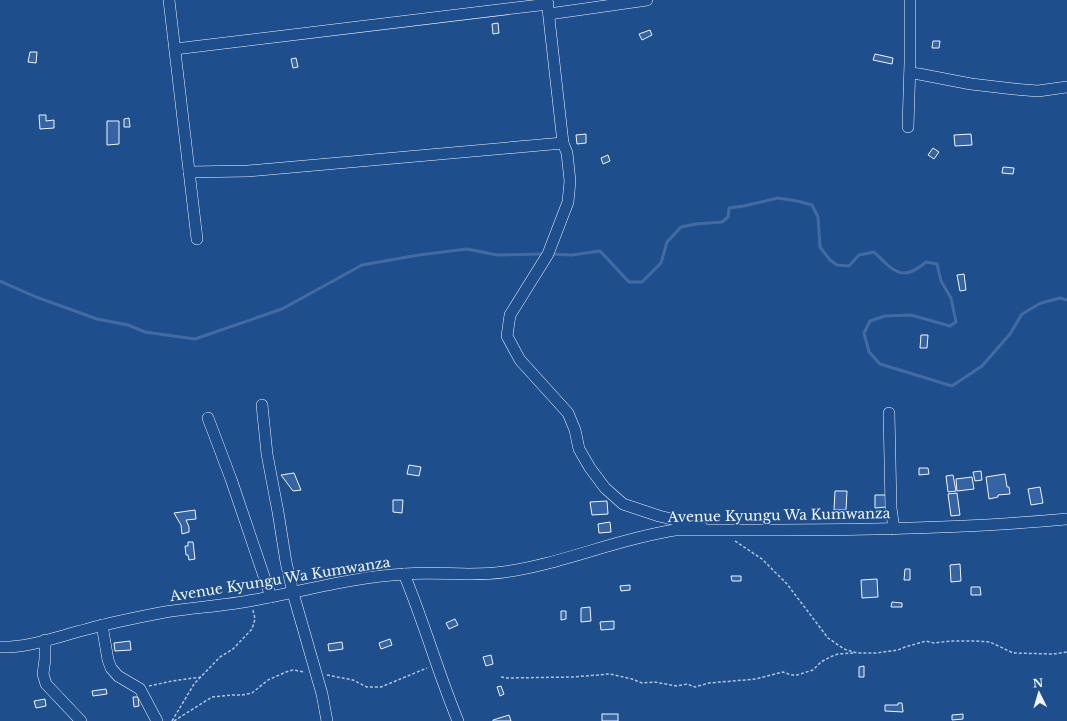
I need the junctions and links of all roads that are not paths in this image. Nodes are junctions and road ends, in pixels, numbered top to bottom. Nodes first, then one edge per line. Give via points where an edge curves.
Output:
1 (169, 0) edge
2 (647, 0) edge
3 (910, 0) edge
4 (548, 6) edge
5 (176, 49) junction
6 (910, 73) junction
7 (1067, 87) edge
8 (908, 127) dead end
9 (563, 142) junction
10 (189, 172) junction
11 (197, 238) dead end
12 (262, 405) dead end
13 (889, 414) dead end
14 (208, 418) dead end
15 (1067, 520) edge
16 (894, 529) junction
17 (718, 530) junction
18 (404, 574) junction
19 (293, 593) junction
20 (271, 597) junction
21 (102, 625) junction
22 (45, 640) junction
23 (0, 647) edge
24 (81, 721) edge
25 (157, 721) edge
26 (327, 721) edge
27 (458, 721) edge

1 - 5 street
2 - 4 street
3 - 6 street
4 - 5 street
4 - 9 street
5 - 10 street
6 - 7 street via 1014,90 1038,91
6 - 8 street
9 - 10 street via 248,171
9 - 17 street via 570,181 568,202 548,254 510,315 507,336 520,360 568,413 579,449 605,488 623,504 659,516
10 - 11 street
12 - 19 street via 267,454
13 - 16 street via 891,508
14 - 20 street
15 - 16 street, Avenue Kyungu Wa Kumwanza
16 - 17 street, Avenue Kyungu Wa Kumwanza
17 - 18 street, Avenue Kyungu Wa Kumwanza via 674,530 651,534 536,567 502,573
18 - 19 street, Avenue Kyungu Wa Kumwanza via 330,583
18 - 27 street
19 - 20 street, Avenue Kyungu Wa Kumwanza
19 - 26 street via 322,694
20 - 21 street, Avenue Kyungu Wa Kumwanza via 167,612
21 - 22 street, Avenue Kyungu Wa Kumwanza
21 - 25 street via 111,668 118,676 140,689
22 - 23 street, Avenue Kyungu Wa Kumwanza
22 - 24 street via 43,674 46,684

